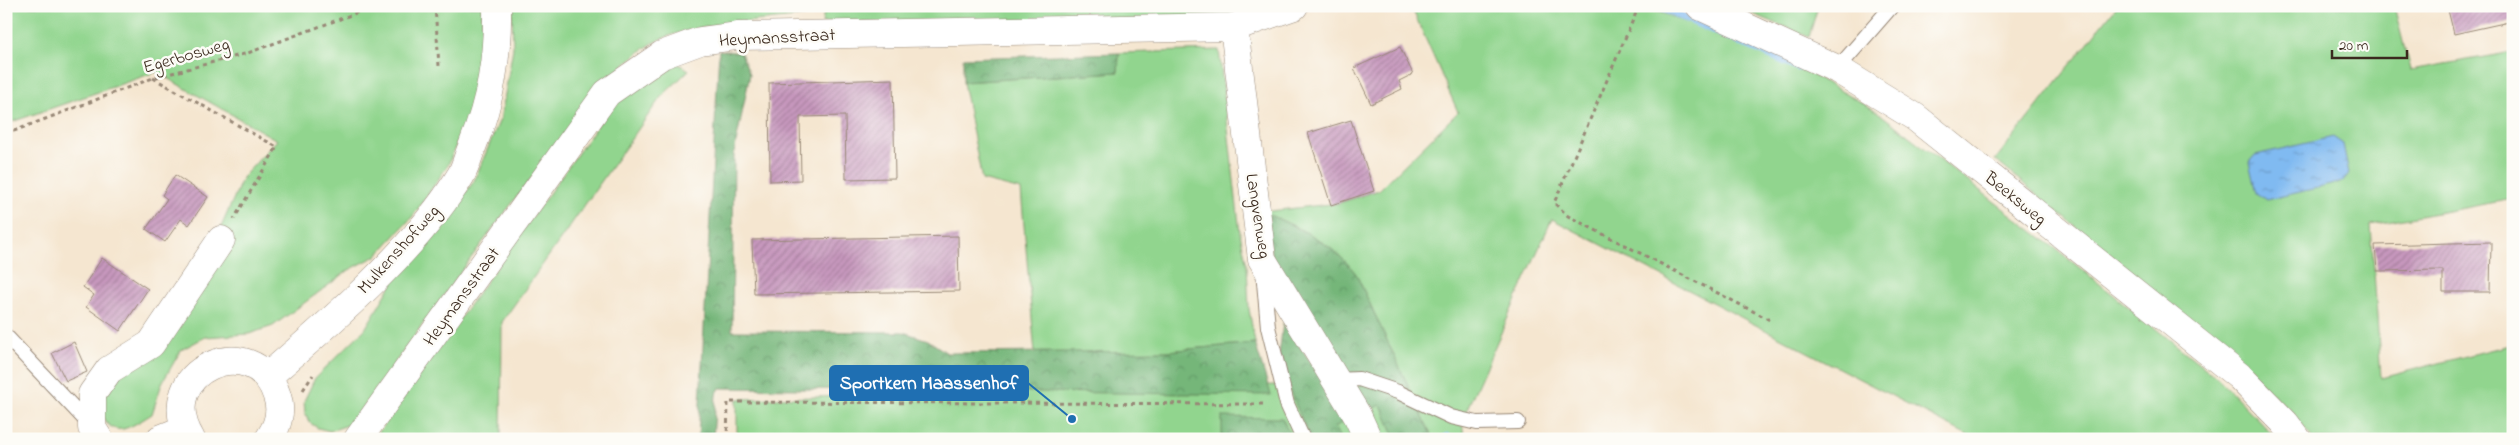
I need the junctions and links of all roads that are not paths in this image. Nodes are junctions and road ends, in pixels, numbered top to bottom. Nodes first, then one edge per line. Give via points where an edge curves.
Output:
1 (497, 6) edge
2 (1294, 6) edge
3 (1700, 6) edge
4 (1892, 6) edge
5 (1234, 27) junction
6 (1837, 69) junction
7 (221, 240) road end
8 (1262, 259) junction
9 (6, 336) edge
10 (267, 377) junction
11 (1336, 380) junction
12 (1518, 422) dead end
13 (96, 433) edge
14 (188, 434) edge
15 (160, 439) edge
16 (269, 439) edge
17 (358, 439) edge
18 (1303, 439) edge
19 (1368, 439) edge
20 (2297, 439) edge

1 - 10 street, Mulkenshofweg via 498,45 486,113 461,174 398,254 316,335
2 - 5 street, Heymansstraat
3 - 6 street, Beeksweg
4 - 6 lane
5 - 8 street, Langvenweg
5 - 17 street, Heymansstraat via 737,36 700,41 662,55 607,93
6 - 20 street, Beeksweg via 1915,118 2239,376
7 - 13 street via 151,344 109,370 92,394
8 - 11 street, Langvenweg
8 - 18 lane via 1268,327 1287,404
9 - 13 lane
10 - 14 street via 254,366 239,361 209,364 197,373 182,399 181,414
10 - 16 street via 279,402 279,418
11 - 12 lane via 1359,379 1398,392 1451,418 1477,423
11 - 19 street, Langvenweg
14 - 15 street

